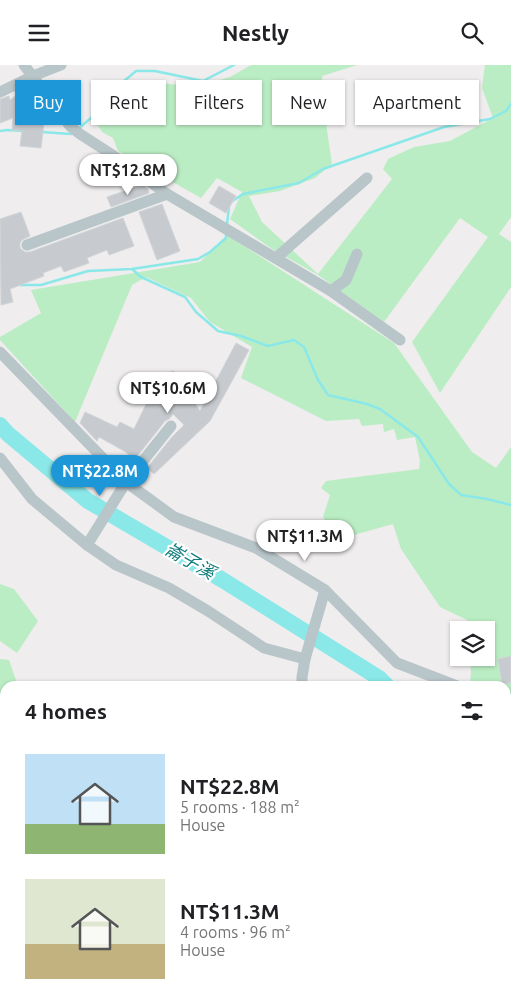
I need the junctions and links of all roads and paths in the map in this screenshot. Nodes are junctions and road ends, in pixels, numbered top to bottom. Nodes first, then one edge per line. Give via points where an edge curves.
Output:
1 (24, 65) edge
2 (61, 65) edge
3 (33, 76) junction
4 (0, 92) edge
5 (367, 178) dead end
6 (167, 194) junction
7 (27, 245) dead end
8 (357, 254) dead end
9 (276, 258) junction
10 (331, 291) junction
11 (400, 340) dead end
12 (0, 352) edge
13 (171, 426) dead end
14 (0, 458) edge
15 (126, 482) junction
16 (87, 545) junction
17 (325, 590) junction
18 (305, 659) junction
19 (302, 681) edge
20 (444, 681) edge

1 - 3 street
2 - 3 street
3 - 4 street
3 - 6 street via 70,126
5 - 9 street
6 - 7 street
6 - 9 street
8 - 10 street via 346,280
9 - 10 street
10 - 11 street
12 - 15 street
13 - 15 street
14 - 16 street via 32,499
15 - 16 street
15 - 17 street via 174,517 256,548
16 - 18 street via 116,565 169,588 264,648
17 - 18 street
17 - 20 street via 398,663
18 - 19 street

